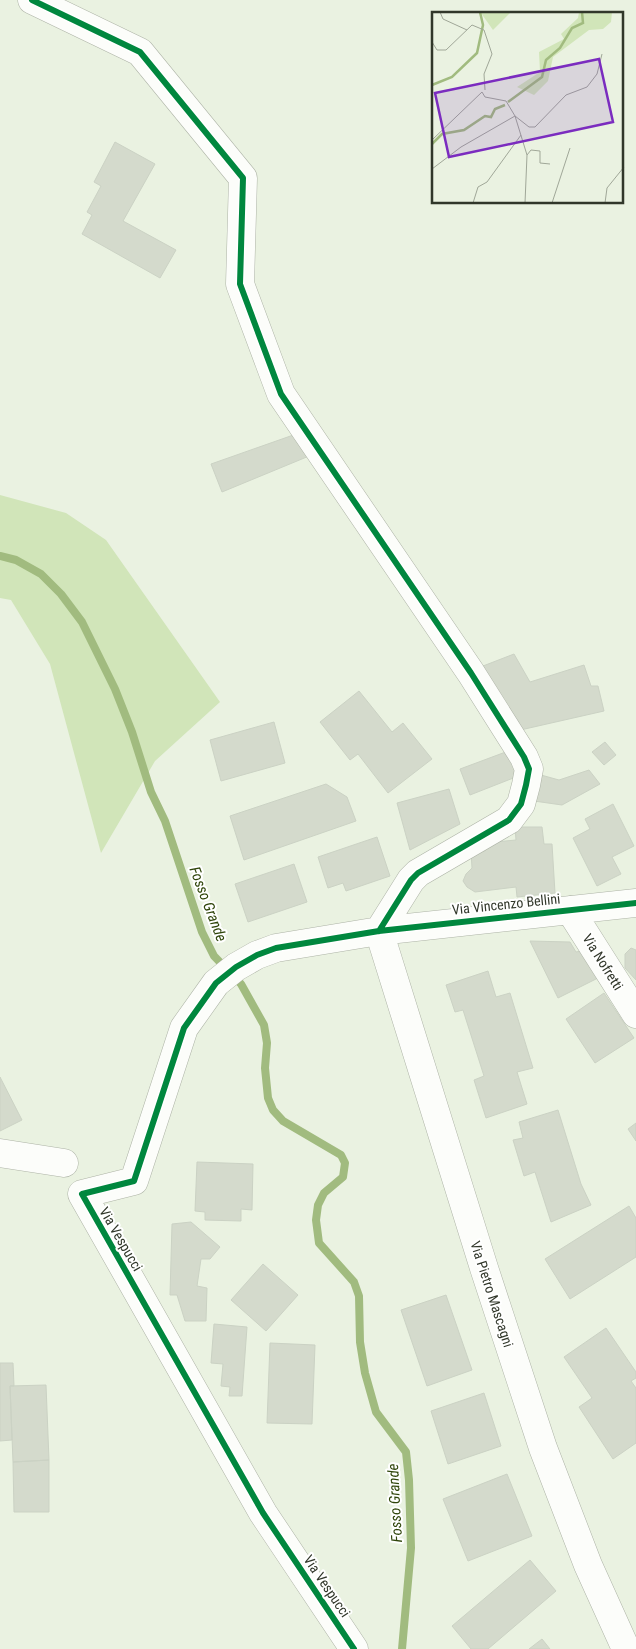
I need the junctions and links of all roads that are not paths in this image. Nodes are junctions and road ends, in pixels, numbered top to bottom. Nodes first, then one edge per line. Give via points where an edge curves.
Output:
1 (32, 0) edge
2 (636, 903) edge
3 (570, 910) junction
4 (379, 931) junction
5 (636, 1014) edge
6 (0, 1153) edge
7 (64, 1163) dead end
8 (354, 1649) edge
9 (626, 1649) edge

1 - 4 street via 140,52 244,178 240,284 281,394 471,673 529,769 521,804 509,820 418,873
2 - 3 street, Via Vincenzo Bellini
3 - 4 street, Via Vincenzo Bellini
3 - 5 street, Via Nofretti
4 - 8 street, Via Vespucci via 276,948 236,966 216,983 184,1028 134,1181 82,1194 263,1513
4 - 9 street, Via Pietro Mascagni via 543,1448 588,1565
6 - 7 street

